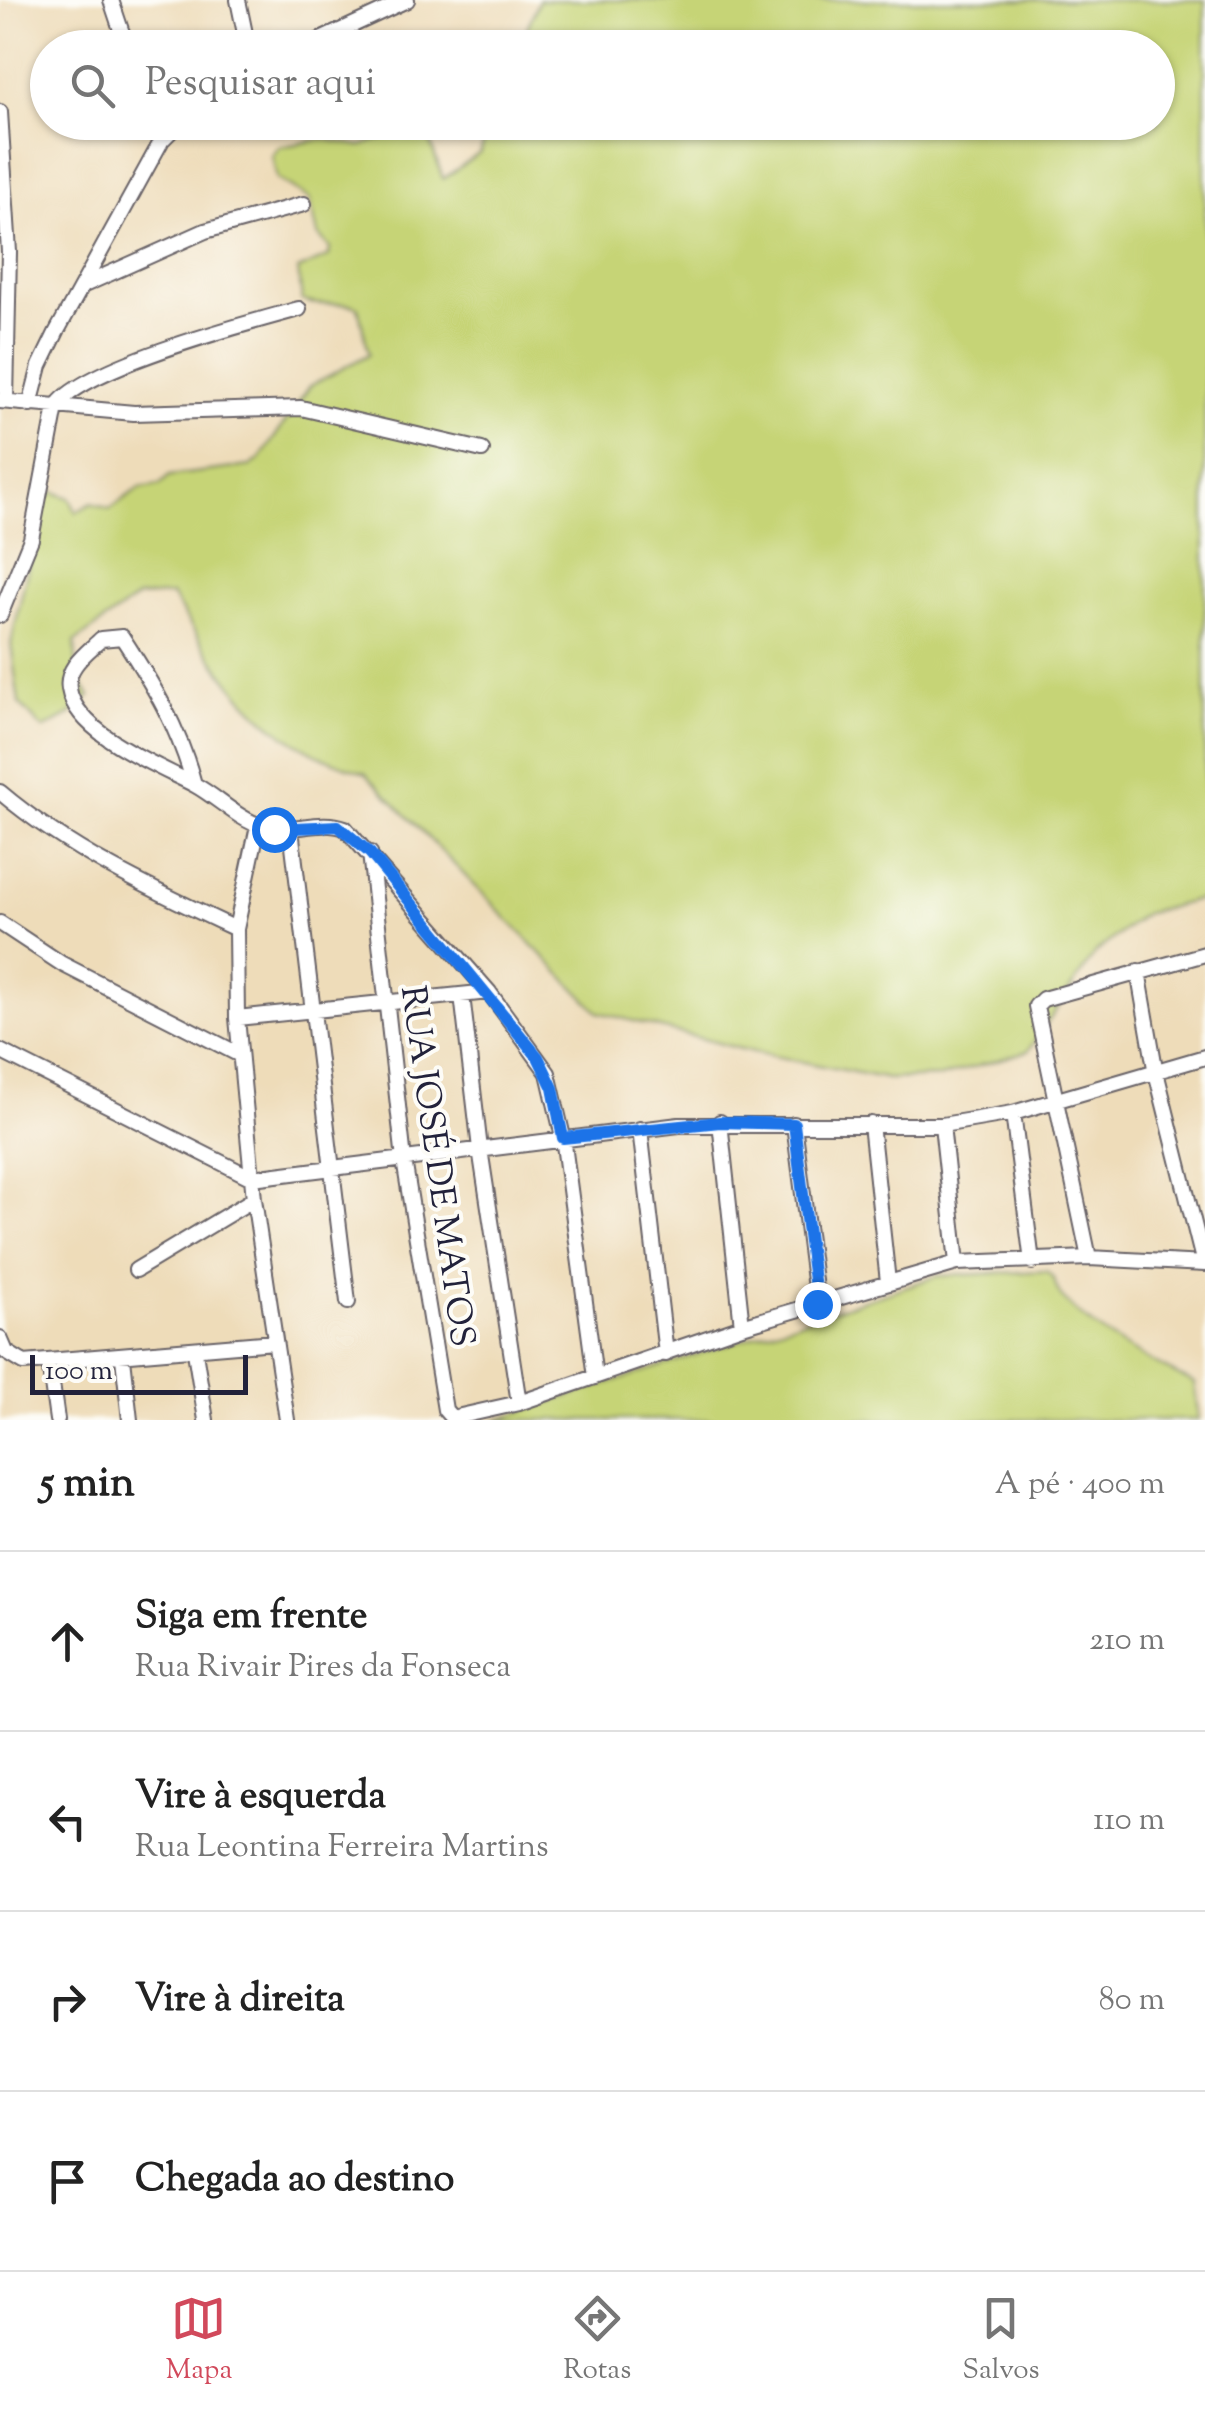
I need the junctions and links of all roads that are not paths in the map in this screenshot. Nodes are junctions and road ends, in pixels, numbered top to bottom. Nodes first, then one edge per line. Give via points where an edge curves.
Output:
1 (111, 0) edge
2 (238, 0) edge
3 (407, 0) edge
4 (121, 30) edge
5 (244, 30) edge
6 (342, 30) edge
7 (0, 112) edge
8 (162, 140) edge
9 (304, 204) dead end
10 (84, 286) junction
11 (299, 309) dead end
12 (3, 401) edge
13 (30, 405) junction
14 (56, 408) junction
15 (482, 450) dead end
16 (0, 615) edge
17 (194, 784) junction
18 (0, 792) edge
19 (258, 826) junction
20 (291, 829) junction
21 (370, 853) junction
22 (0, 923) edge
23 (236, 929) junction
24 (1205, 954) edge
25 (1138, 970) junction
26 (489, 992) junction
27 (462, 995) junction
28 (385, 1005) junction
29 (310, 1012) junction
30 (237, 1018) junction
31 (0, 1051) edge
32 (240, 1055) junction
33 (1205, 1056) edge
34 (1155, 1068) junction
35 (1058, 1099) junction
36 (1013, 1113) junction
37 (720, 1122) junction
38 (794, 1124) junction
39 (871, 1124) junction
40 (942, 1125) junction
41 (640, 1129) junction
42 (563, 1138) junction
43 (480, 1149) junction
44 (404, 1160) junction
45 (329, 1170) junction
46 (252, 1178) junction
47 (254, 1199) junction
48 (1088, 1258) junction
49 (1032, 1262) junction
50 (957, 1263) junction
51 (1204, 1264) edge
52 (136, 1270) dead end
53 (888, 1282) junction
54 (348, 1302) dead end
55 (817, 1304) junction
56 (742, 1326) junction
57 (0, 1338) edge
58 (274, 1342) junction
59 (194, 1352) junction
60 (666, 1354) junction
61 (123, 1358) junction
62 (50, 1362) junction
63 (595, 1378) junction
64 (519, 1402) junction
65 (459, 1419) edge
66 (57, 1420) edge
67 (130, 1420) edge
68 (206, 1420) edge
69 (287, 1420) edge

1 - 4 street
2 - 5 street
3 - 6 street
7 - 12 street via 9,252
8 - 10 street
9 - 10 street via 205,231
10 - 13 street via 40,366
11 - 14 street via 116,368 64,394
12 - 13 street
13 - 14 street
14 - 15 street via 301,408
14 - 16 street via 32,540
17 - 17 street via 160,694 122,638 101,639 71,670 73,700 116,744
17 - 19 street
18 - 23 street via 123,876
19 - 20 street
19 - 23 street
20 - 21 street via 338,826
20 - 29 street
21 - 26 street
21 - 28 street, RUA JOSÉ DE MATOS
22 - 32 street via 62,964
23 - 30 street
24 - 25 street
25 - 34 street
25 - 35 street via 1038,1003
26 - 27 street
26 - 42 street via 548,1073
27 - 28 street
27 - 43 street
28 - 29 street
28 - 44 street, RUA JOSÉ DE MATOS
29 - 30 street
29 - 45 street
30 - 32 street
31 - 46 street
32 - 46 street
33 - 34 street
34 - 35 street
34 - 51 street
35 - 36 street
35 - 48 street
36 - 40 street
36 - 49 street
37 - 38 street
37 - 41 street
37 - 56 street
38 - 39 street
38 - 55 street
39 - 40 street
39 - 53 street
40 - 50 street
41 - 42 street
41 - 60 street
42 - 43 street
42 - 63 street
43 - 44 street
43 - 64 street
44 - 45 street
44 - 65 street, RUA JOSÉ DE MATOS via 444,1410
45 - 46 street
45 - 54 street
46 - 47 street
47 - 52 street
47 - 58 street
48 - 49 street
48 - 51 street
49 - 50 street
50 - 53 street
53 - 55 street
55 - 56 street
56 - 60 street
57 - 62 street via 24,1363
58 - 59 street
58 - 69 street
59 - 61 street
59 - 68 street
60 - 63 street
61 - 62 street
61 - 67 street
62 - 66 street
63 - 64 street
64 - 65 street

